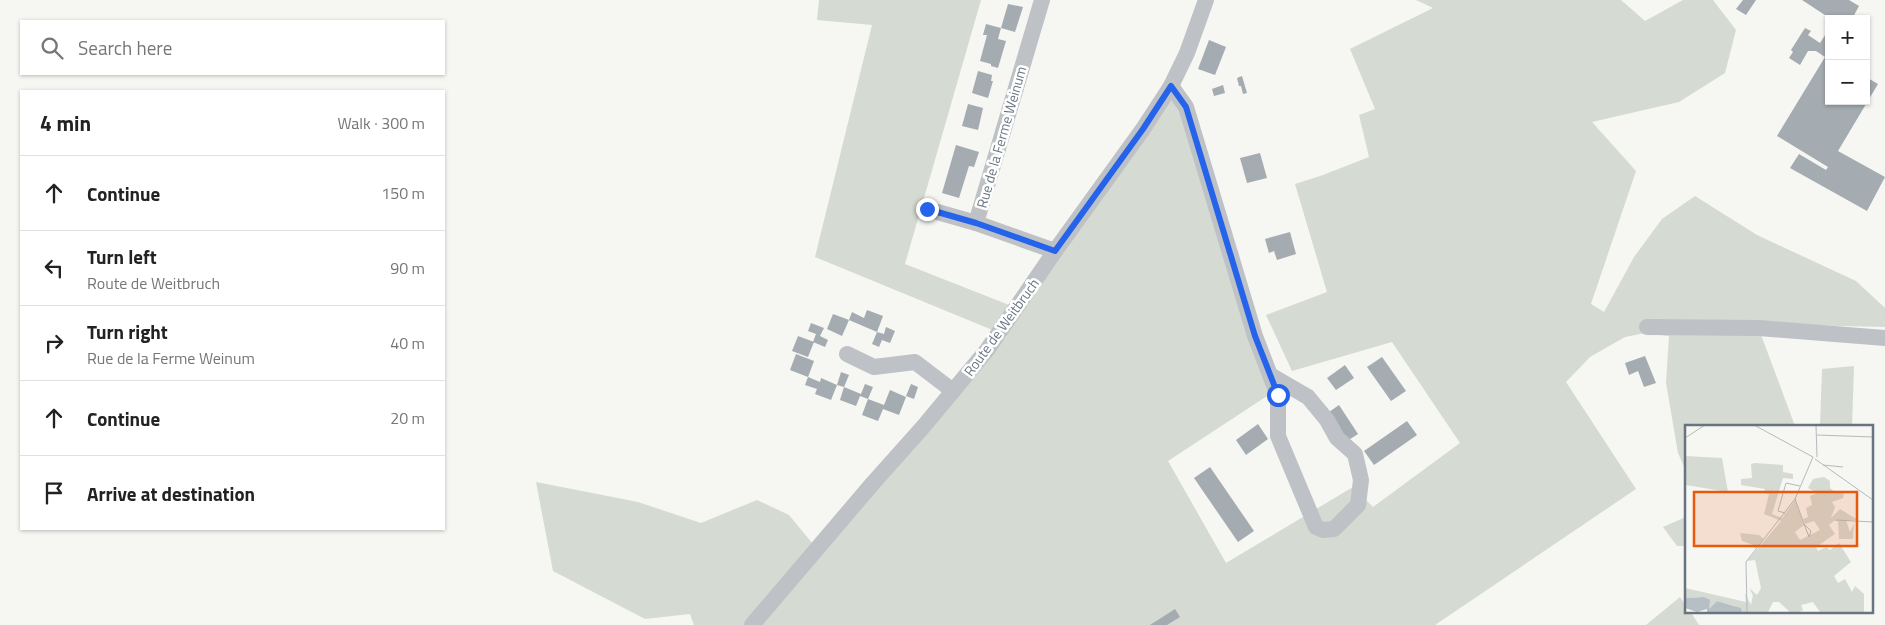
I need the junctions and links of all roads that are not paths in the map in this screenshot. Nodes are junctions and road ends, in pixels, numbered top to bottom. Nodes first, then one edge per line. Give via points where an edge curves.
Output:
1 (1042, 0) edge
2 (1206, 0) edge
3 (1171, 86) junction
4 (927, 209) dead end
5 (976, 223) junction
6 (1055, 251) junction
7 (1647, 328) dead end
8 (1885, 338) edge
9 (846, 354) dead end
10 (1270, 375) junction
11 (954, 391) junction
12 (752, 625) edge

1 - 5 street, Rue de la Ferme Weinum
2 - 3 street, Route de Weitbruch
3 - 6 street, Route de Weitbruch
3 - 10 street via 1186,107 1255,336
4 - 5 street
5 - 6 street, Rue de la Ferme Weinum
6 - 11 street, Route de Weitbruch via 987,350
7 - 8 street via 1759,328
9 - 11 street via 874,367 915,362
10 - 10 street via 1308,397 1337,438 1355,454 1361,480 1358,505 1334,529 1316,527 1297,482 1278,436 1278,395
11 - 12 street, Route de Weitbruch

